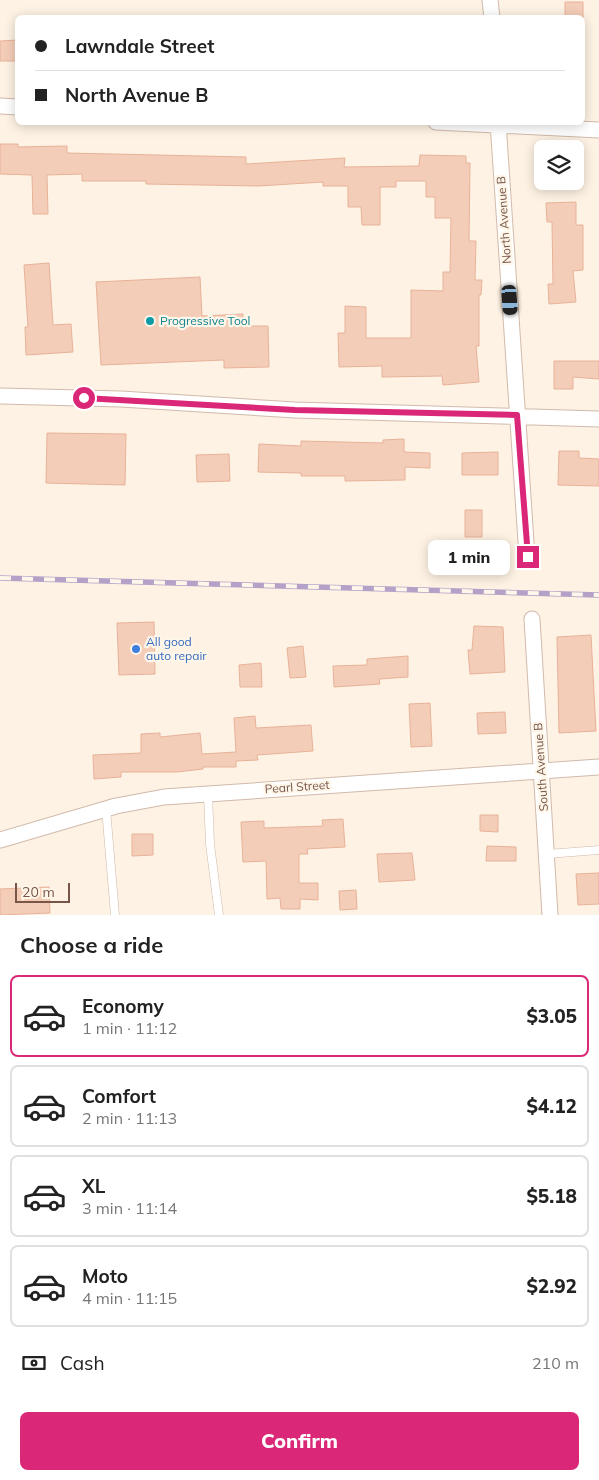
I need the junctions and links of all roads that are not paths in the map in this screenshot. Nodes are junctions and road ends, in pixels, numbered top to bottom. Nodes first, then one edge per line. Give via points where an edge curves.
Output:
1 (490, 0) edge
2 (492, 15) edge
3 (0, 106) edge
4 (15, 107) edge
5 (498, 125) edge
6 (515, 125) edge
7 (599, 130) edge
8 (0, 396) edge
9 (517, 415) junction
10 (599, 419) edge
11 (528, 557) dead end
12 (532, 619) dead end
13 (599, 767) edge
14 (542, 770) junction
15 (208, 794) junction
16 (106, 809) junction
17 (0, 840) edge
18 (599, 850) edge
19 (547, 854) junction
20 (115, 915) edge
21 (219, 915) edge
22 (550, 915) edge

1 - 2 street
3 - 4 street
5 - 9 street, North Avenue B
6 - 7 street
8 - 9 street via 121,398 295,410
9 - 10 street
9 - 11 street, North Avenue B
12 - 14 street, South Avenue B
13 - 14 street, Pearl Street
14 - 15 street, Pearl Street
14 - 19 street, South Avenue B
15 - 16 street, Pearl Street via 164,797
15 - 21 lane via 210,844
16 - 17 street, Pearl Street
16 - 20 lane
18 - 19 lane
19 - 22 street, South Avenue B

